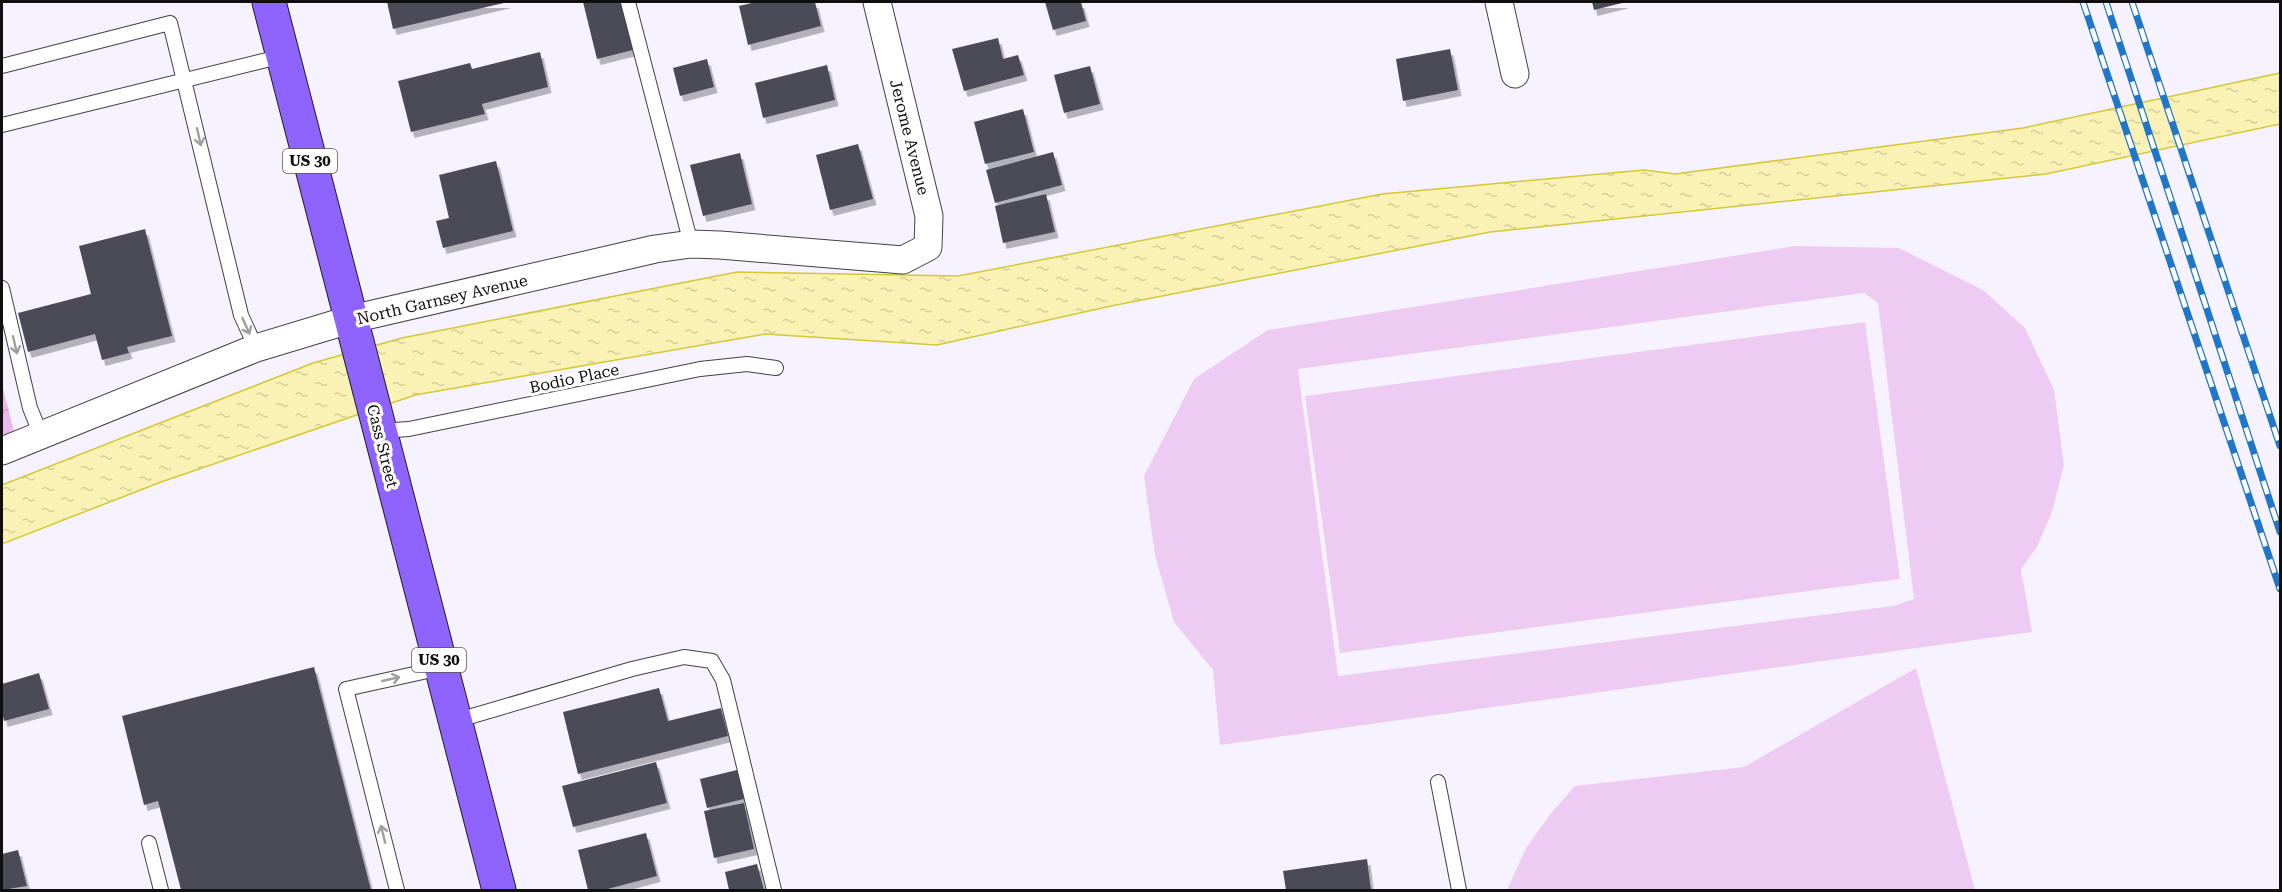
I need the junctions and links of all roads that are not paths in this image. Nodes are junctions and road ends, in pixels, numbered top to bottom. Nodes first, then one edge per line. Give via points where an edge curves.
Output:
1 (269, 2) edge
2 (628, 2) edge
3 (877, 2) edge
4 (1499, 2) edge
5 (284, 56) junction
6 (2, 66) edge
7 (1515, 74) dead end
8 (186, 80) junction
9 (2, 125) edge
10 (691, 244) junction
11 (903, 260) joint
12 (2, 288) edge
13 (352, 320) junction
14 (256, 348) junction
15 (777, 368) dead end
16 (379, 431) junction
17 (41, 435) junction
18 (2, 452) edge
19 (441, 668) junction
20 (455, 721) junction
21 (1438, 782) dead end
22 (149, 843) dead end
23 (161, 891) edge
24 (397, 891) edge
25 (499, 891) edge
26 (774, 891) edge
27 (1459, 891) edge

1 - 5 main road, Cass Street / US 30
2 - 10 lane
3 - 11 street, Jerome Avenue via 928,216 928,247
4 - 7 street
5 - 8 lane
5 - 13 main road, Cass Street / US 30
6 - 8 lane via 170,23
8 - 9 lane
8 -> 14 lane via 241,315
10 - 11 street, North Garnsey Avenue
10 - 13 street, North Garnsey Avenue
12 -> 17 lane via 30,408
13 - 14 street, North Garnsey Avenue
13 - 16 main road, Cass Street / US 30
14 - 17 street, North Garnsey Avenue
15 - 16 lane, Bodio Place via 747,364 700,369 409,429
16 - 19 main road, Cass Street / US 30
17 - 18 street, North Garnsey Avenue
19 - 20 main road, Cass Street / US 30
24 -> 19 lane via 346,689
20 - 25 main road, Cass Street / US 30
20 - 26 lane via 632,669 684,657 712,661 723,680
21 - 27 lane
22 - 23 lane

